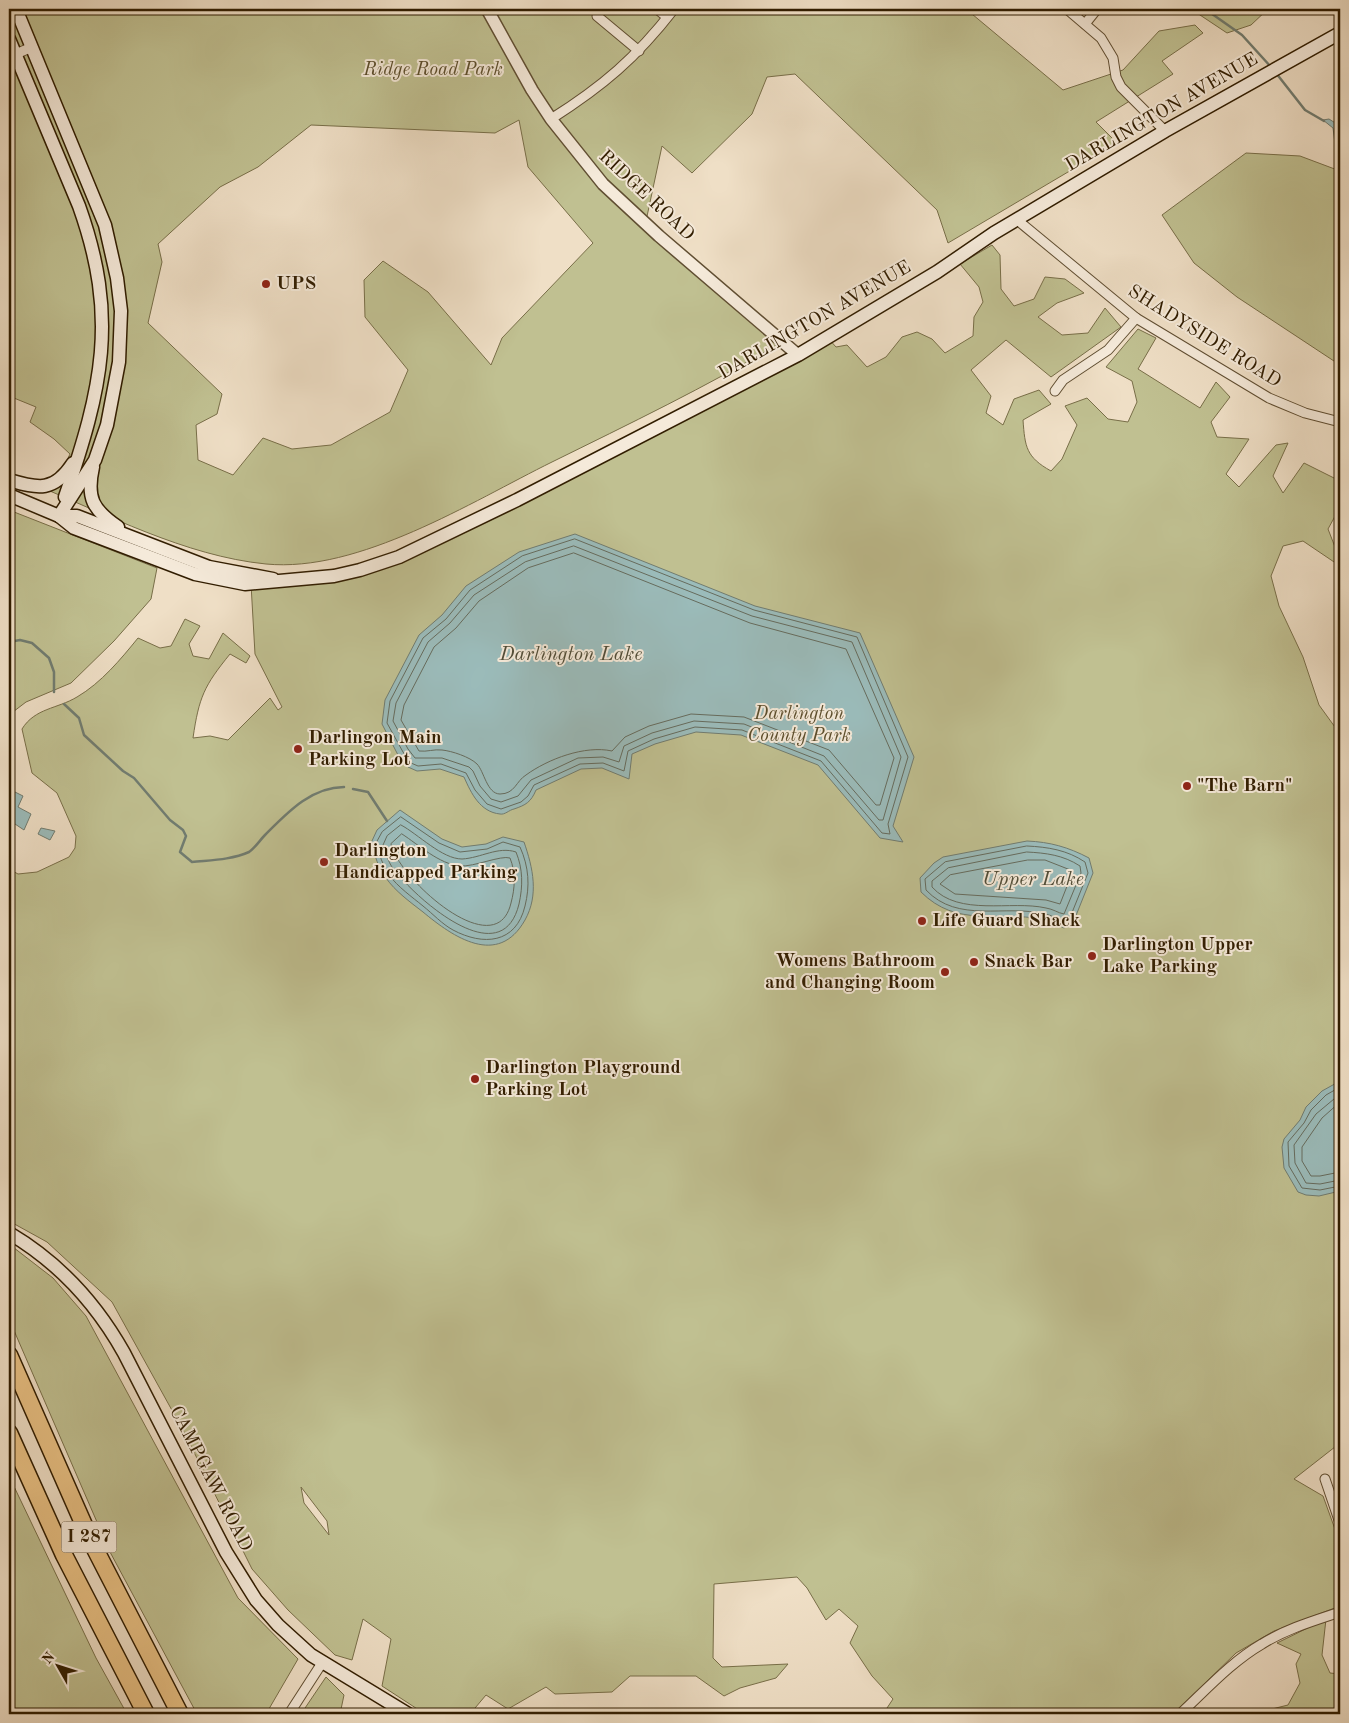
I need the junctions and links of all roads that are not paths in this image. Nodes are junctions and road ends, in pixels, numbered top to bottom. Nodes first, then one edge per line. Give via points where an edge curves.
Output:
1 (16, 9) edge
2 (487, 9) edge
3 (657, 9) edge
4 (674, 9) edge
5 (1067, 9) edge
6 (1097, 9) edge
7 (597, 16) dead end
8 (667, 17) junction
9 (1085, 24) junction
10 (1340, 32) edge
11 (9, 39) edge
12 (32, 47) junction
13 (639, 51) junction
14 (12, 56) edge
15 (551, 119) junction
16 (1166, 131) junction
17 (1016, 220) junction
18 (94, 255) junction
19 (121, 311) junction
20 (1136, 318) junction
21 (103, 334) junction
22 (798, 356) junction
23 (1055, 391) dead end
24 (90, 421) junction
25 (1340, 422) edge
26 (95, 460) junction
27 (9, 480) edge
28 (9, 495) edge
29 (59, 516) junction
30 (131, 536) junction
31 (282, 582) junction
32 (1340, 610) edge
33 (1340, 624) edge
34 (9, 1233) edge
35 (9, 1356) edge
36 (9, 1433) edge
37 (1325, 1479) dead end
38 (1340, 1523) edge
39 (1340, 1612) edge
40 (322, 1663) junction
41 (146, 1714) edge
42 (180, 1714) edge
43 (289, 1714) edge
44 (408, 1714) edge
45 (1180, 1714) edge

1 - 12 main road
2 - 15 street, RIDGE ROAD
3 - 8 street
4 - 8 street
5 - 9 street
6 - 9 street
7 - 13 street
8 - 13 street
9 - 16 street via 1108,47 1121,87
10 - 16 main road, DARLINGTON AVENUE
11 - 14 main road
12 - 14 street
12 - 19 main road via 105,225
13 - 15 street via 606,82
14 - 18 main road via 79,206
15 - 22 street, RIDGE ROAD via 603,184
16 - 17 main road, DARLINGTON AVENUE
17 - 20 street, SHADYSIDE ROAD
17 - 22 main road, DARLINGTON AVENUE
18 - 19 main road via 101,265 110,308
18 - 21 main road
19 - 21 main road via 106,322
19 - 26 main road via 119,362 107,425
20 - 23 street via 1108,350 1063,380
20 - 25 street, SHADYSIDE ROAD via 1269,398 1305,413
21 - 24 main road via 101,367
22 - 31 main road, DARLINGTON AVENUE via 574,472 399,557 334,576
24 - 27 main road via 74,462 59,480 34,487
24 - 29 main road
26 - 29 main road
26 - 30 main road via 90,490 96,508
28 - 29 main road, DARLINGTON AVENUE
29 - 30 main road, DARLINGTON AVENUE via 77,516
29 - 31 main road, DARLINGTON AVENUE via 74,528 195,574 245,584
30 - 31 main road, DARLINGTON AVENUE via 209,567
32 - 33 street
34 - 40 main road, CAMPGAW ROAD via 57,1267 102,1317 124,1352 240,1577 278,1625
35 - 42 highway, I 287 via 91,1542
36 - 41 highway, I 287 via 83,1593
37 - 38 street
39 - 45 street via 1301,1624 1262,1644 1230,1667
40 - 43 street
40 - 44 main road, CAMPGAW ROAD

